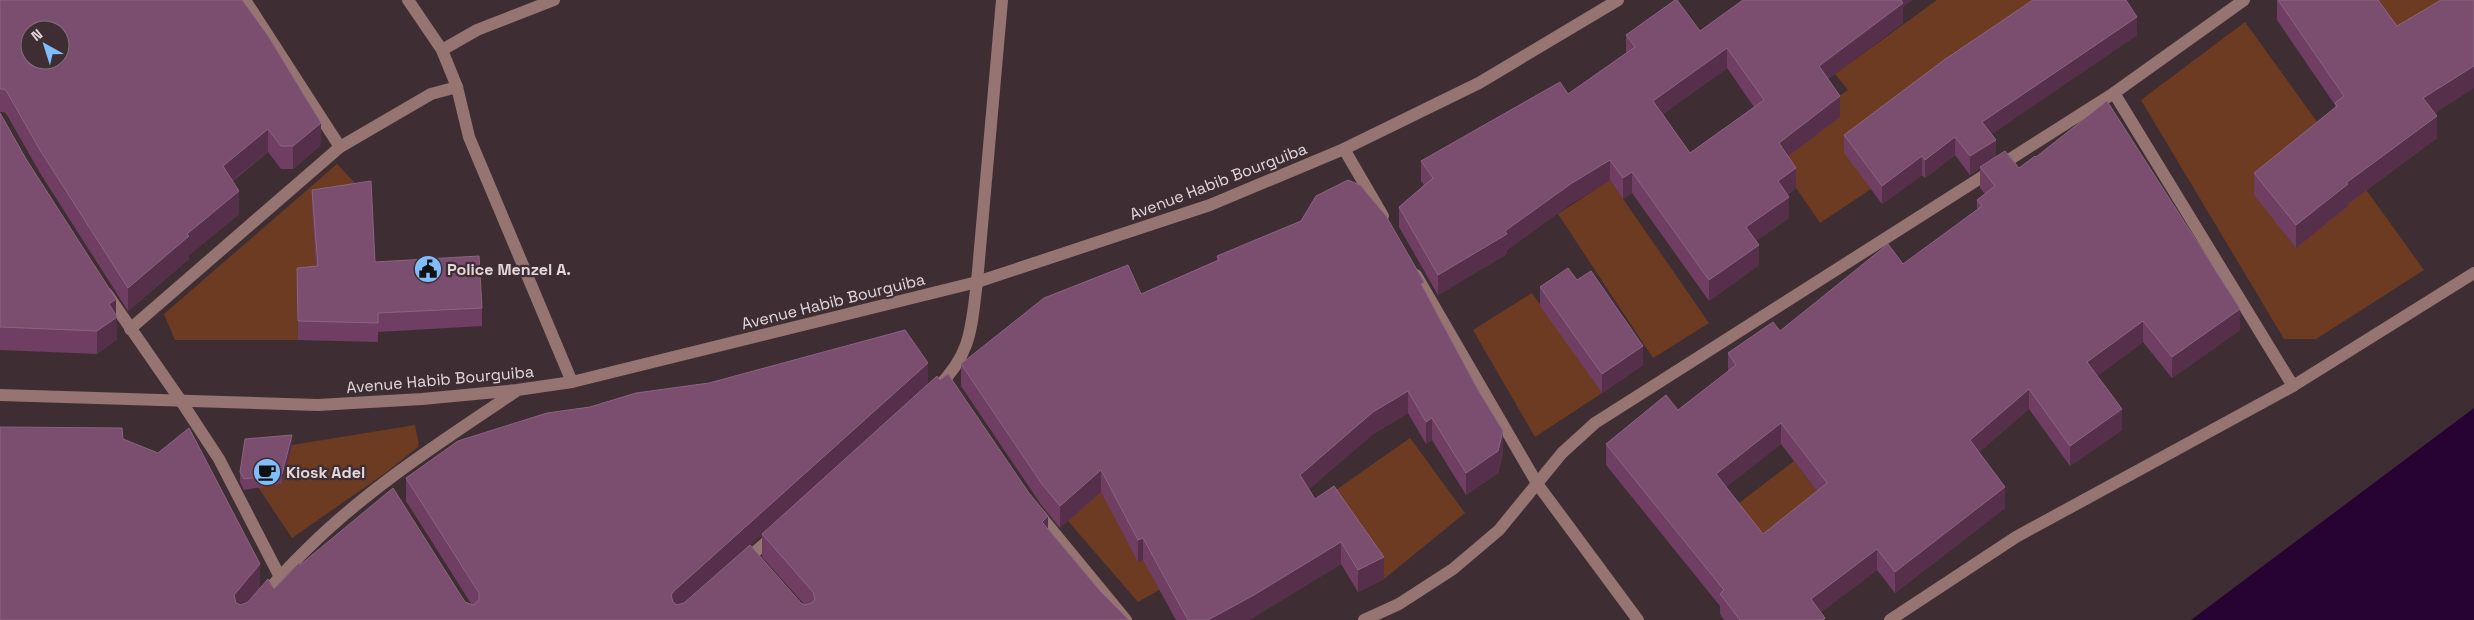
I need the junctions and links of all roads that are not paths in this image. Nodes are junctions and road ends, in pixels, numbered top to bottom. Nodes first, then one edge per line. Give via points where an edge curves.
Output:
1 (245, 0) edge
2 (408, 0) edge
3 (1002, 0) edge
4 (1618, 0) edge
5 (2243, 0) edge
6 (547, 1) edge
7 (442, 50) junction
8 (457, 87) junction
9 (2114, 93) junction
10 (340, 147) junction
11 (1344, 149) junction
12 (1388, 227) edge
13 (1408, 261) edge
14 (2474, 273) edge
15 (99, 281) edge
16 (977, 282) junction
17 (130, 329) junction
18 (572, 382) junction
19 (2293, 386) junction
20 (517, 390) junction
21 (0, 395) edge
22 (929, 396) edge
23 (181, 401) junction
24 (1538, 485) junction
25 (1031, 504) edge
26 (786, 524) edge
27 (736, 569) edge
28 (280, 577) junction
29 (242, 620) edge
30 (1126, 620) edge
31 (1364, 620) edge
32 (1638, 620) edge
33 (1890, 620) edge

1 - 10 street
2 - 7 street
3 - 16 street
4 - 11 street, Avenue Habib Bourguiba via 1479,83
5 - 9 street
6 - 7 street via 477,30
7 - 8 street
8 - 10 street via 431,94
8 - 18 street via 469,137
9 - 19 street
9 - 24 street via 1595,423 1562,453
10 - 17 street
11 - 12 street
11 - 16 street, Avenue Habib Bourguiba via 1210,205
13 - 24 street
14 - 19 street
15 - 17 street
16 - 18 street, Avenue Habib Bourguiba
16 - 22 street via 965,350 949,383
17 - 23 street
18 - 20 street, Avenue Habib Bourguiba
19 - 33 street via 2016,537
20 - 23 street, Avenue Habib Bourguiba via 318,405
20 - 28 street via 454,432 388,488 334,524
21 - 23 street, Avenue Habib Bourguiba
23 - 28 street via 219,459
24 - 31 street via 1499,530 1453,569 1399,604
24 - 32 street
25 - 30 street
26 - 27 street via 753,560
28 - 29 street

